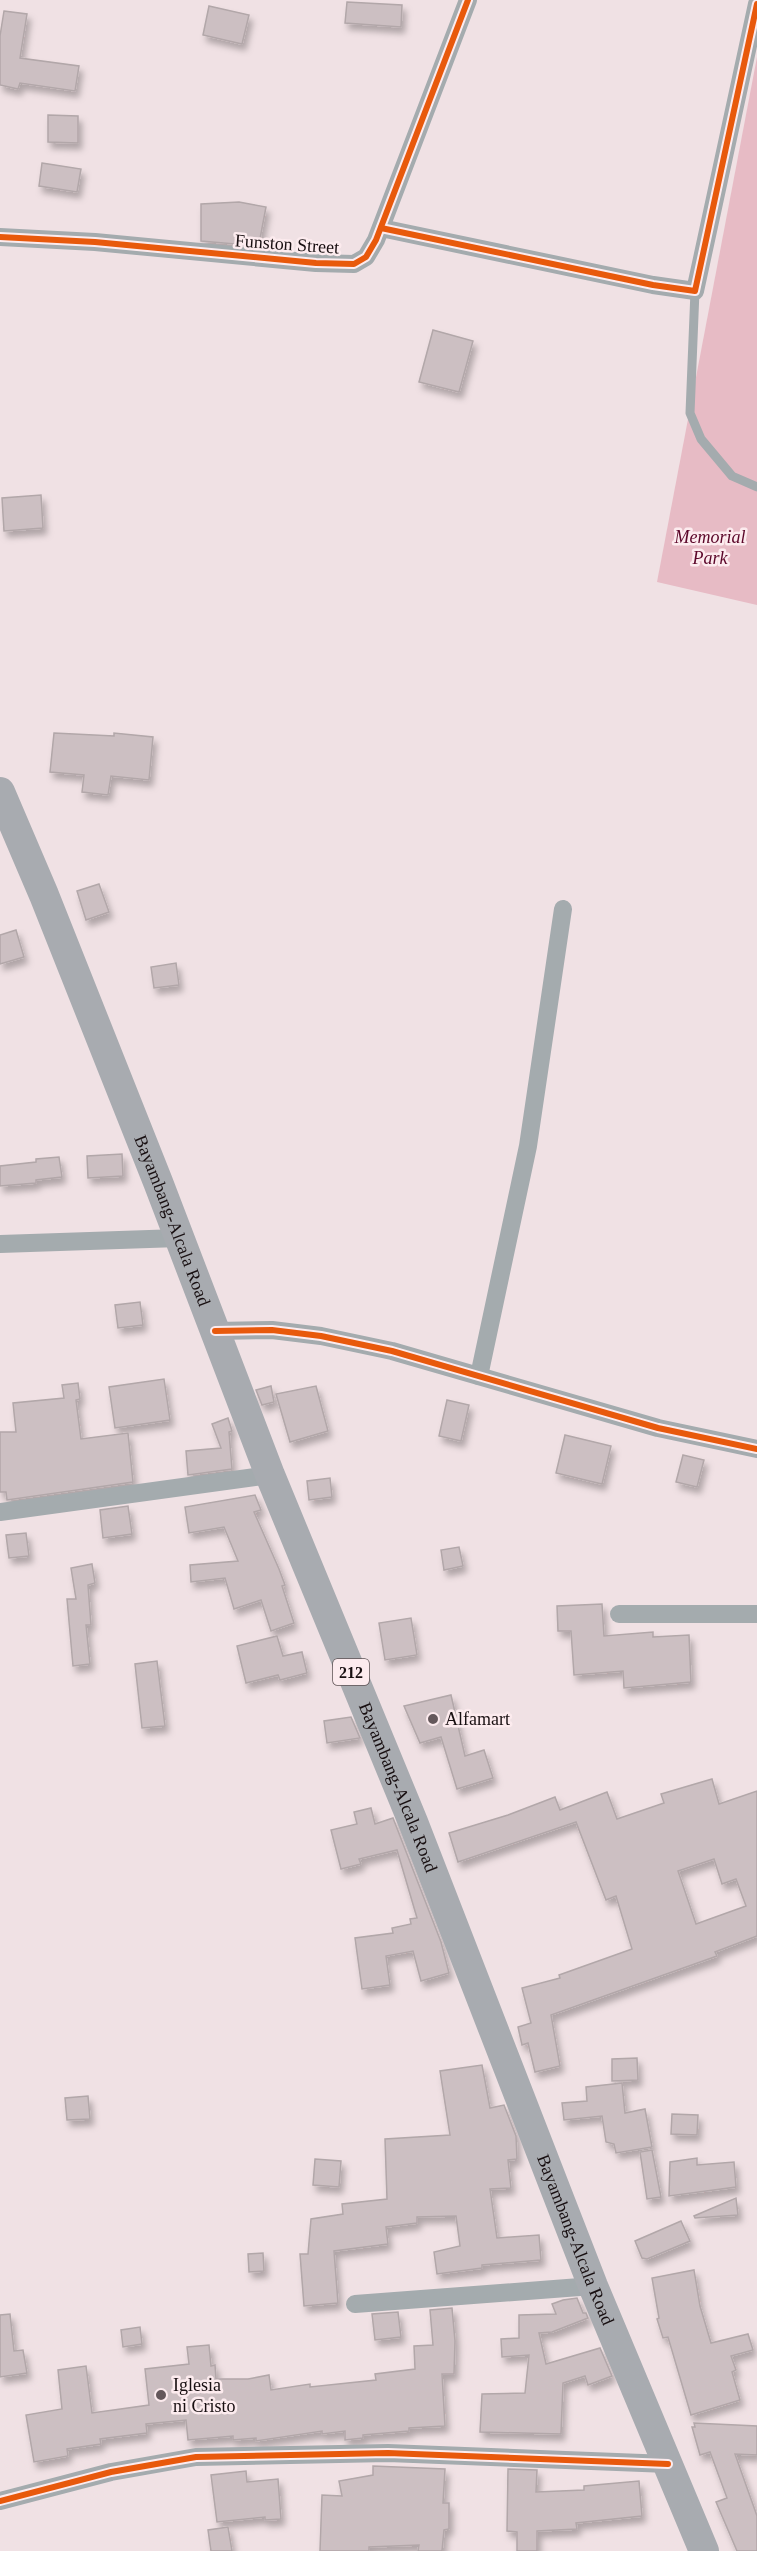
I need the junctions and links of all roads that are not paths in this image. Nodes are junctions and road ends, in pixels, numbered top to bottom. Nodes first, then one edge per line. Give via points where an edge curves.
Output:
1 (468, 0) edge
2 (757, 4) edge
3 (381, 228) junction
4 (0, 237) edge
5 (695, 291) junction
6 (757, 487) edge
7 (0, 792) edge
8 (563, 909) dead end
9 (179, 1238) junction
10 (0, 1244) edge
11 (215, 1331) junction
12 (479, 1376) junction
13 (757, 1449) edge
14 (270, 1475) junction
15 (0, 1512) edge
16 (619, 1614) dead end
17 (757, 1614) edge
18 (594, 2286) junction
19 (355, 2304) dead end
20 (668, 2464) junction
21 (0, 2501) edge
22 (704, 2551) edge

1 - 3 street, Funston Street
2 - 5 street
3 - 4 street, Funston Street via 366,257 354,264
3 - 5 street
5 - 6 lane via 690,413 701,439 732,476
7 - 9 main road, Bayambang-Alcala Road / 212
8 - 12 street via 528,1146
9 - 10 street
9 - 11 main road, Bayambang-Alcala Road / 212
11 - 12 street via 272,1330 321,1336
11 - 14 main road, Bayambang-Alcala Road / 212
12 - 13 street via 658,1428
14 - 15 street
14 - 18 main road, Bayambang-Alcala Road / 212 via 413,1822
16 - 17 street
18 - 19 street
18 - 20 main road, Bayambang-Alcala Road / 212
20 - 21 street via 388,2453 196,2457 111,2472
20 - 22 main road, Bayambang-Alcala Road / 212

